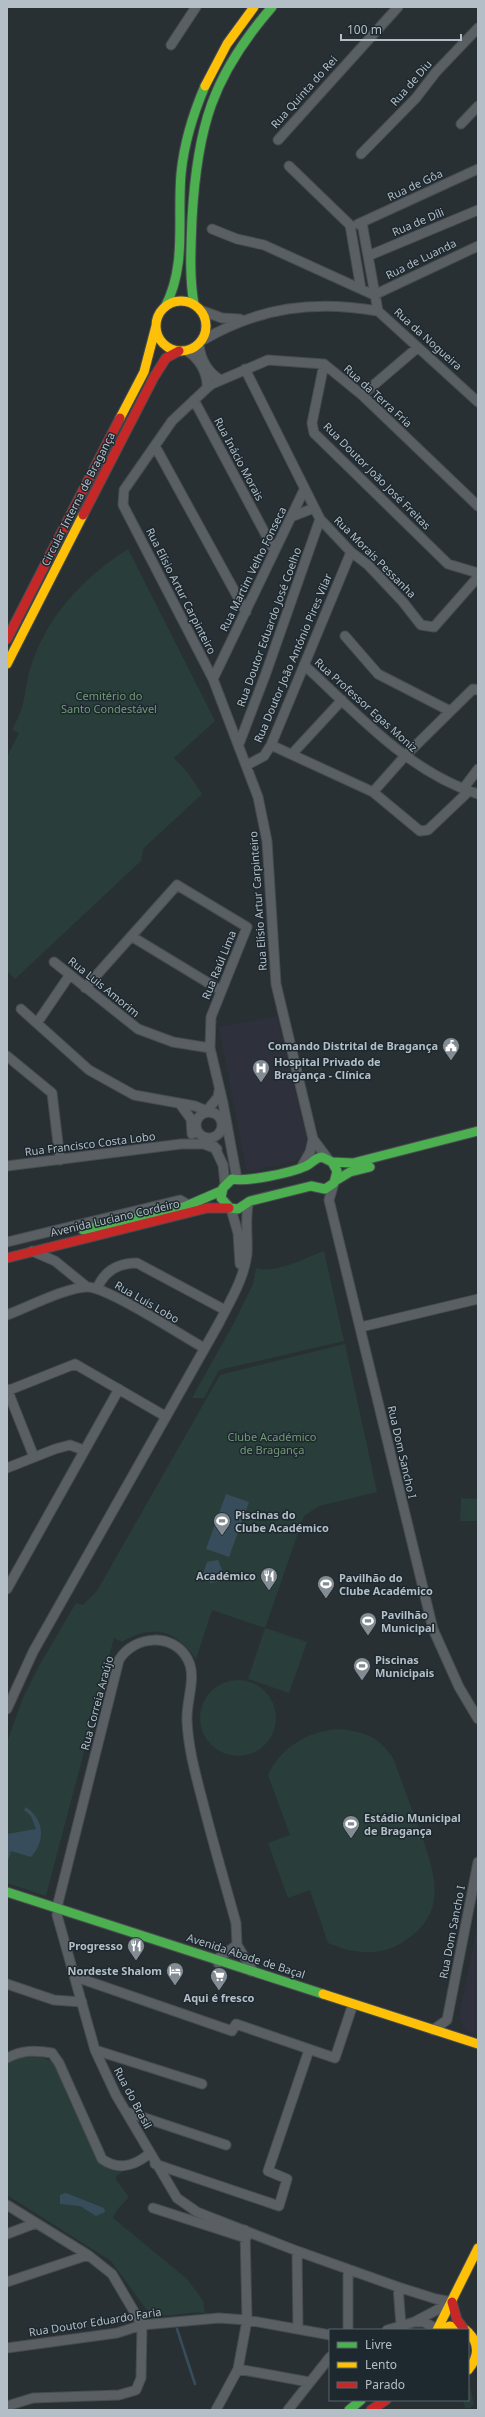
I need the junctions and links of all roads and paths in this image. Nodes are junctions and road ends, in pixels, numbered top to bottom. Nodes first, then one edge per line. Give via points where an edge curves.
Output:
1 (196, 7) edge
2 (254, 7) edge
3 (272, 7) edge
4 (398, 7) edge
5 (478, 28) edge
6 (171, 45) dead end
7 (478, 106) edge
8 (478, 116) edge
9 (278, 140) dead end
10 (361, 154) dead end
11 (289, 166) dead end
12 (478, 169) edge
13 (478, 210) edge
14 (362, 223) junction
15 (350, 225) junction
16 (212, 229) dead end
17 (478, 246) edge
18 (368, 256) junction
19 (361, 289) junction
20 (374, 295) junction
21 (197, 307) junction
22 (164, 308) junction
23 (378, 311) junction
24 (247, 318) junction
25 (156, 326) junction
26 (201, 342) junction
27 (417, 348) junction
28 (183, 351) junction
29 (324, 364) junction
30 (245, 369) junction
31 (221, 380) junction
32 (207, 388) junction
33 (362, 395) junction
34 (194, 400) junction
35 (478, 402) edge
36 (155, 446) junction
37 (304, 490) junction
38 (478, 506) edge
39 (314, 508) junction
40 (291, 517) junction
41 (320, 519) junction
42 (274, 550) junction
43 (351, 552) junction
44 (478, 573) edge
45 (478, 577) edge
46 (246, 612) junction
47 (345, 636) dead end
48 (7, 638) edge
49 (7, 664) edge
50 (304, 665) junction
51 (213, 679) junction
52 (478, 690) edge
53 (342, 700) junction
54 (450, 711) junction
55 (239, 744) junction
56 (271, 745) junction
57 (292, 754) junction
58 (405, 756) junction
59 (247, 765) junction
60 (478, 769) edge
61 (466, 790) junction
62 (374, 792) junction
63 (478, 794) edge
64 (131, 936) junction
65 (54, 962) dead end
66 (69, 976) junction
67 (85, 988) junction
68 (220, 990) junction
69 (21, 1009) dead end
70 (37, 1023) junction
71 (210, 1048) junction
72 (7, 1056) edge
73 (219, 1091) junction
74 (180, 1104) junction
75 (208, 1112) junction
76 (221, 1126) junction
77 (194, 1127) junction
78 (478, 1131) edge
79 (228, 1133) junction
80 (203, 1136) junction
81 (313, 1139) junction
82 (478, 1140) edge
83 (176, 1145) junction
84 (217, 1149) junction
85 (60, 1160) junction
86 (330, 1160) junction
87 (7, 1166) edge
88 (301, 1167) junction
89 (237, 1179) junction
90 (334, 1182) junction
91 (223, 1188) junction
92 (319, 1189) junction
93 (329, 1200) junction
94 (189, 1205) junction
95 (248, 1205) junction
96 (230, 1208) junction
97 (7, 1242) edge
98 (60, 1244) junction
99 (7, 1250) edge
100 (32, 1251) junction
101 (7, 1258) edge
102 (54, 1261) junction
103 (92, 1288) junction
104 (235, 1291) junction
105 (478, 1299) edge
106 (225, 1310) junction
107 (7, 1315) edge
108 (361, 1326) junction
109 (204, 1348) junction
110 (119, 1389) junction
111 (7, 1390) edge
112 (165, 1416) junction
113 (83, 1450) junction
114 (34, 1457) junction
115 (7, 1468) edge
116 (7, 1589) edge
117 (7, 1709) edge
118 (475, 1709) edge
119 (478, 1719) edge
120 (478, 1862) edge
121 (476, 1879) edge
122 (7, 1892) edge
123 (7, 1899) edge
124 (57, 1911) junction
125 (237, 1944) junction
126 (219, 1964) junction
127 (253, 1971) junction
128 (242, 1975) junction
129 (76, 1977) junction
130 (7, 1984) edge
131 (82, 2002) junction
132 (450, 2008) junction
133 (351, 2010) junction
134 (441, 2036) junction
135 (478, 2044) edge
136 (96, 2050) junction
137 (309, 2050) junction
138 (478, 2050) edge
139 (7, 2058) edge
140 (202, 2084) dead end
141 (127, 2112) junction
142 (226, 2145) dead end
143 (149, 2154) junction
144 (155, 2164) junction
145 (7, 2205) edge
146 (153, 2208) dead end
147 (36, 2223) junction
148 (7, 2234) edge
149 (245, 2234) junction
150 (478, 2248) edge
151 (297, 2251) junction
152 (88, 2255) junction
153 (348, 2269) junction
154 (7, 2282) edge
155 (398, 2287) junction
156 (452, 2302) junction
157 (247, 2320) junction
158 (414, 2322) junction
159 (142, 2325) junction
160 (401, 2326) junction
161 (298, 2329) junction
162 (348, 2329) edge
163 (390, 2329) edge
164 (436, 2329) edge
165 (438, 2329) edge
166 (441, 2329) edge
167 (459, 2329) edge
168 (466, 2329) edge
169 (470, 2333) edge
170 (329, 2335) edge
171 (7, 2348) edge
172 (329, 2358) edge
173 (238, 2369) junction
174 (472, 2369) edge
175 (309, 2382) junction
176 (360, 2401) edge
177 (384, 2401) edge
178 (7, 2406) edge
179 (216, 2410) edge
180 (288, 2410) edge
181 (349, 2410) edge
182 (371, 2410) edge

1 - 6 street
2 - 22 main road via 238,27 206,81 192,122 181,172 178,270 174,289
3 - 21 main road via 236,53 217,86 204,126 194,173 189,283
4 - 9 street, Rua Quinta do Rei
5 - 10 street, Rua de Diu via 436,72 416,98
7 - 8 street via 461,124
11 - 15 street
12 - 14 street, Rua de Gôa
13 - 18 street, Rua de Díli
14 - 15 street, Rua de Gôa
14 - 18 street, Rua da Nogueira
15 - 19 street
16 - 19 street via 237,239 264,245
17 - 20 street, Rua de Luanda
18 - 20 street, Rua da Nogueira
19 - 20 street
20 - 23 street, Rua da Nogueira
21 - 22 main road via 178,301
21 - 24 street via 227,320
21 - 26 main road via 206,326
22 - 25 main road
23 - 24 street, Rua da Nogueira via 318,305
23 - 27 street, Rua da Nogueira
24 - 26 street
25 - 28 main road via 160,340 165,345
25 - 48 main road, Circular Interna de Bragança via 143,374
26 - 28 main road
26 - 31 street via 204,362 211,373
27 - 33 street
27 - 35 street, Rua da Nogueira
28 - 32 street via 196,357 204,370
28 - 49 main road, Circular Interna de Bragança via 166,358 154,377
29 - 30 street via 268,360
29 - 33 street, Rua da Terra Fria
29 - 44 street, Rua Doutor João José Freitas via 312,423 314,433 448,564
30 - 31 street
30 - 37 street, Rua Morais Pessanha
31 - 32 street
32 - 34 street
33 - 38 street, Rua da Terra Fria
34 - 36 street via 172,421
34 - 42 street, Rua Inácio Morais
36 - 46 street
36 - 51 street, Rua Elísio Artur Carpinteiro via 124,490 123,505
37 - 39 street, Rua Morais Pessanha
37 - 40 street, Rua Martim Velho Fonseca
39 - 40 street
39 - 41 street, Rua Morais Pessanha
40 - 42 street, Rua Martim Velho Fonseca
41 - 43 street, Rua Morais Pessanha
41 - 55 street, Rua Doutor Eduardo José Coelho
42 - 46 street, Rua Martim Velho Fonseca
43 - 45 street, Rua Morais Pessanha via 404,602 421,625 434,627
43 - 50 street, Rua Doutor João António Pires Vilar
46 - 51 street, Rua Martim Velho Fonseca
47 - 54 street via 378,674
50 - 53 street, Rua Professor Egas Moniz
50 - 56 street, Rua Doutor João António Pires Vilar
51 - 55 street, Rua Elísio Artur Carpinteiro
52 - 54 street via 473,689
53 - 57 street
53 - 58 street, Rua Professor Egas Moniz
54 - 58 street
55 - 59 street, Rua Elísio Artur Carpinteiro
56 - 57 street
56 - 59 street, Rua Doutor João António Pires Vilar via 264,756
57 - 62 street
58 - 61 street, Rua Professor Egas Moniz
58 - 62 street
59 - 81 street, Rua Elísio Artur Carpinteiro via 258,797 267,842 276,984
60 - 61 street
61 - 62 street via 428,830 420,831
61 - 63 street, Rua Professor Egas Moniz
64 - 67 street, Rua Raúl Lima
64 - 68 street
64 - 68 street, Rua Raúl Lima via 177,885 247,927
65 - 66 street, Rua Luis Amorim
66 - 67 street, Rua Luis Amorim
66 - 70 street
67 - 71 street, Rua Luis Amorim via 138,1029 173,1042
68 - 71 street, Rua Raúl Lima via 211,1017
69 - 70 street
70 - 74 street via 96,1073 134,1095
71 - 73 street, Rua Raúl Lima
72 - 85 street via 52,1093
73 - 75 street
73 - 79 street, Rua Raúl Lima
74 - 75 street
74 - 77 street via 189,1114
75 - 76 street via 219,1118
75 - 77 street via 199,1117
76 - 79 street
76 - 80 street via 215,1136
77 - 80 street
77 - 83 street, Rua Francisco Costa Lobo
78 - 86 main road, Avenida Luciano Cordeiro via 353,1163
79 - 89 street, Rua Raúl Lima
80 - 84 street
81 - 86 street
81 - 88 street via 310,1152
82 - 90 main road, Avenida Luciano Cordeiro via 350,1172
83 - 84 street, Rua Francisco Costa Lobo via 204,1144
83 - 85 street, Rua Francisco Costa Lobo
84 - 91 street via 223,1165
85 - 87 street, Rua Francisco Costa Lobo
86 - 88 main road, Avenida Luciano Cordeiro via 316,1158 307,1166
86 - 90 main road via 337,1171
88 - 89 main road, Avenida Luciano Cordeiro via 243,1181
89 - 91 main road, Avenida Luciano Cordeiro
90 - 92 main road, Avenida Luciano Cordeiro via 325,1189
90 - 93 street
91 - 94 main road, Avenida Luciano Cordeiro
91 - 96 main road via 221,1198
92 - 93 street
92 - 95 main road, Avenida Luciano Cordeiro via 311,1186 250,1201
93 - 108 street, Rua Dom Sancho I
94 - 97 street via 180,1200
94 - 99 main road, Avenida Luciano Cordeiro
95 - 96 main road, Avenida Luciano Cordeiro via 237,1210
95 - 104 street via 245,1224 246,1261
96 - 98 main road, Avenida Luciano Cordeiro via 207,1208
96 - 104 street via 238,1232 240,1253
98 - 100 main road, Avenida Luciano Cordeiro
98 - 102 street via 54,1250
100 - 101 main road, Avenida Luciano Cordeiro
100 - 102 street, Rua Luis Lobo
102 - 103 street, Rua Luis Lobo
103 - 106 street via 108,1271 123,1264 137,1263
103 - 107 street via 67,1292
103 - 109 street, Rua Luis Lobo via 108,1293
104 - 106 street
105 - 108 street
106 - 109 street
108 - 118 street, Rua Dom Sancho I via 433,1629 459,1687
109 - 112 street
110 - 111 street via 75,1364
110 - 112 street
110 - 113 street
111 - 114 street
112 - 117 street via 33,1652
113 - 114 street via 70,1445
113 - 116 street
114 - 115 street
118 - 119 street, Rua Dom Sancho I
120 - 121 street, Rua Dom Sancho I
121 - 132 street, Rua Dom Sancho I
122 - 124 main road, Avenida Abade de Baçal
123 - 124 main road, Avenida Abade de Baçal
124 - 125 street, Rua Correia Araújo via 119,1660 123,1652 135,1643 150,1640 166,1641 180,1649 191,1668 187,1711 190,1744 203,1805 236,1923
124 - 126 main road, Avenida Abade de Baçal
124 - 129 street, Rua do Brasil
125 - 126 street
125 - 127 street, Rua Correia Araújo
126 - 127 main road, Avenida Abade de Baçal
126 - 128 main road, Avenida Abade de Baçal
127 - 128 street
127 - 134 main road, Avenida Abade de Baçal
128 - 133 main road, Avenida Abade de Baçal
129 - 131 street, Rua do Brasil
129 - 137 street via 232,2031 236,2024
130 - 131 street via 54,2000
131 - 136 street, Rua do Brasil
132 - 134 street
132 - 134 street
133 - 134 main road, Avenida Abade de Baçal
133 - 137 street via 335,2058
134 - 135 main road, Avenida Abade de Baçal
134 - 138 main road, Avenida Abade de Baçal
136 - 140 street
136 - 141 street, Rua do Brasil via 116,2095
137 - 144 street via 268,2171 287,2180 279,2206
139 - 143 street via 37,2050 52,2053 59,2063 102,2159 111,2165 131,2166
141 - 142 street
141 - 143 street, Rua do Brasil
143 - 144 street, Rua do Brasil
144 - 149 street, Rua do Brasil via 177,2198 197,2212
145 - 147 street
146 - 149 street
147 - 148 street
147 - 152 street
149 - 151 street
149 - 157 street
150 - 156 main road via 461,2278
151 - 153 street
151 - 161 street
152 - 154 street
152 - 159 street via 112,2274
153 - 155 street
153 - 162 street
155 - 156 street via 436,2300
155 - 160 street
156 - 158 street
156 - 165 main road
156 - 168 main road via 458,2320
157 - 159 street, Rua Doutor Eduardo Faria via 219,2318
157 - 161 street, Rua Doutor Eduardo Faria
157 - 173 street
158 - 160 street
158 - 164 street via 424,2322
159 - 171 street, Rua Doutor Eduardo Faria via 117,2333
159 - 178 street via 141,2378 136,2390 119,2395 33,2398
160 - 163 street
161 - 170 street, Rua Doutor Eduardo Faria
166 - 167 main road via 450,2326
169 - 174 main road via 478,2352
172 - 175 street
173 - 175 street
173 - 179 street
175 - 180 street
176 - 181 main road
177 - 182 main road

